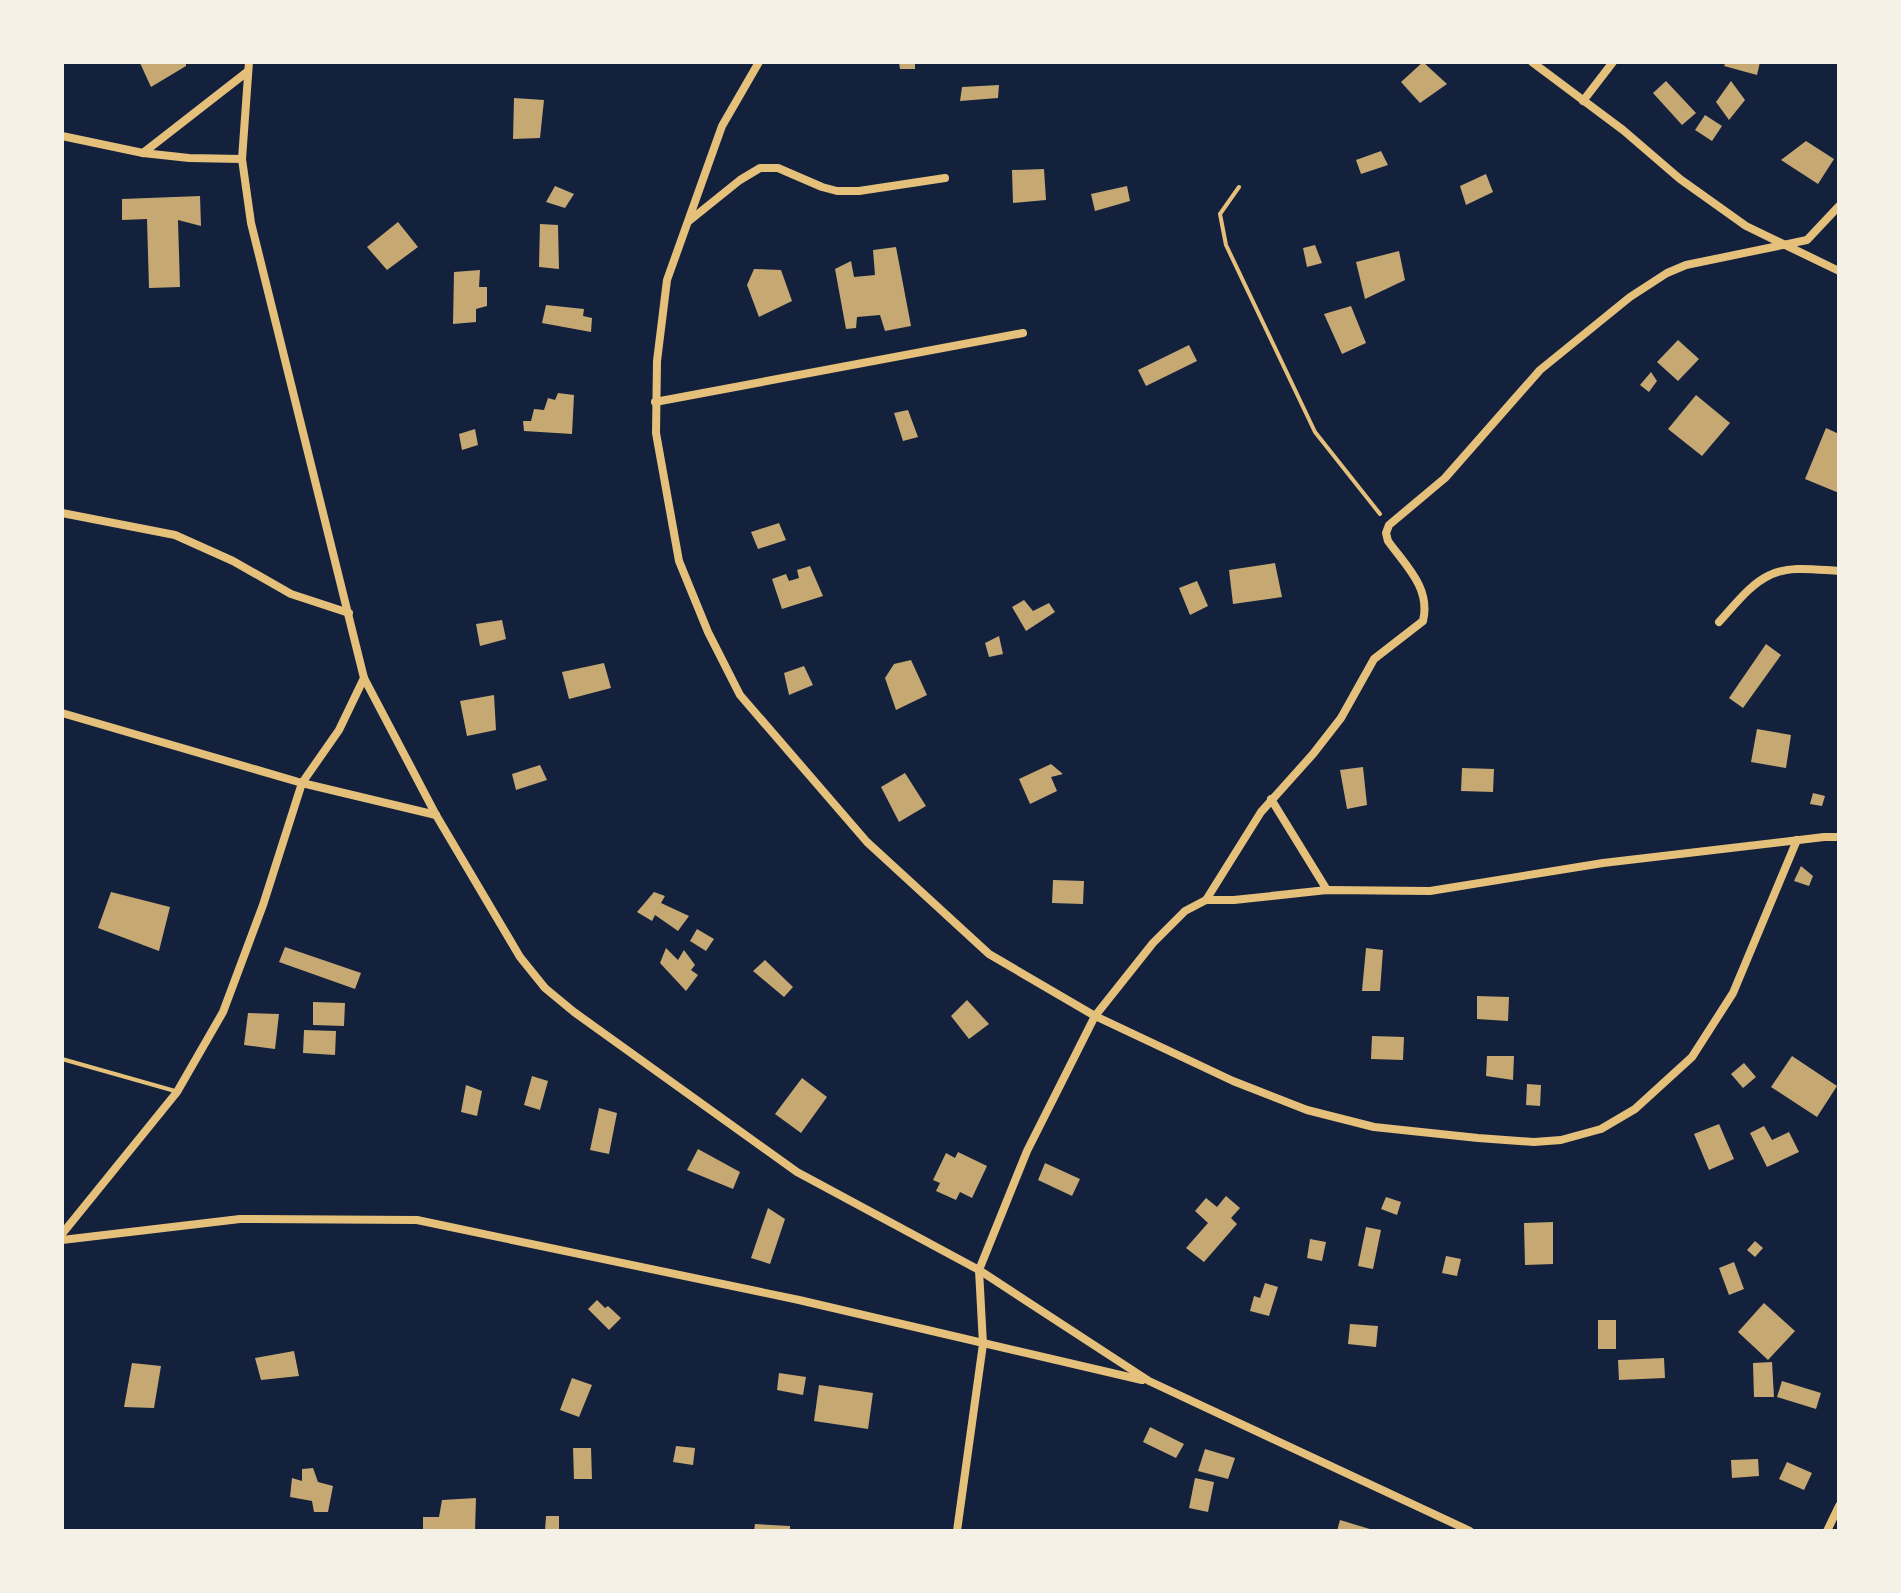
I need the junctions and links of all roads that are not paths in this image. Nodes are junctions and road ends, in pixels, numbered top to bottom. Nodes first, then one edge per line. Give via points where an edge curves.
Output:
1 (759, 62) edge
2 (1532, 62) edge
3 (1613, 62) edge
4 (248, 67) edge
5 (1583, 101) junction
6 (62, 136) edge
7 (143, 153) junction
8 (242, 159) junction
9 (945, 178) dead end
10 (1839, 206) edge
11 (687, 223) junction
12 (1788, 245) junction
13 (1839, 271) edge
14 (1023, 333) dead end
15 (655, 402) junction
16 (62, 513) edge
17 (1839, 571) edge
18 (349, 613) junction
19 (1719, 622) dead end
20 (364, 678) junction
21 (62, 713) edge
22 (302, 783) junction
23 (1271, 799) junction
24 (436, 815) junction
25 (1839, 837) edge
26 (1797, 840) junction
27 (1327, 890) junction
28 (1206, 900) junction
29 (1095, 1016) junction
30 (62, 1059) edge
31 (177, 1092) junction
32 (62, 1237) edge
33 (979, 1270) junction
34 (983, 1344) junction
35 (1149, 1381) junction
36 (1839, 1506) edge
37 (957, 1531) edge
38 (1470, 1531) edge
39 (1827, 1531) edge

1 - 11 street via 722,126
2 - 5 street
3 - 5 street
4 - 7 street
4 - 8 street
5 - 12 street via 1735,218
6 - 7 street
7 - 8 street
8 - 18 street via 251,223
9 - 11 street via 837,191 778,168 760,168
10 - 12 street via 1812,237
11 - 15 street via 667,280
12 - 13 street
12 - 23 street via 1686,265 1630,297 1540,370 1445,478 1389,525 1388,541 1422,587 1423,621 1374,659 1341,718
14 - 15 street
15 - 29 street via 679,561 740,695 867,842 989,954
16 - 18 street via 175,535 291,594
17 - 19 street via 1771,574
18 - 20 street
20 - 22 street via 339,730
20 - 24 street
21 - 22 street
22 - 24 street
22 - 31 street via 223,1012
23 - 27 street
23 - 28 street
24 - 33 street via 520,957 545,988 797,1172
25 - 26 street
26 - 27 street via 1430,891
26 - 29 street via 1733,993 1692,1057 1635,1109 1601,1129 1561,1140 1374,1127 1307,1110
27 - 28 street
28 - 29 street via 1185,911 1153,943
29 - 33 street via 1027,1151
30 - 31 lane
31 - 32 street
32 - 34 street via 240,1219 417,1220
33 - 34 street
33 - 35 street
34 - 35 street
34 - 37 street
35 - 38 street
36 - 39 street

